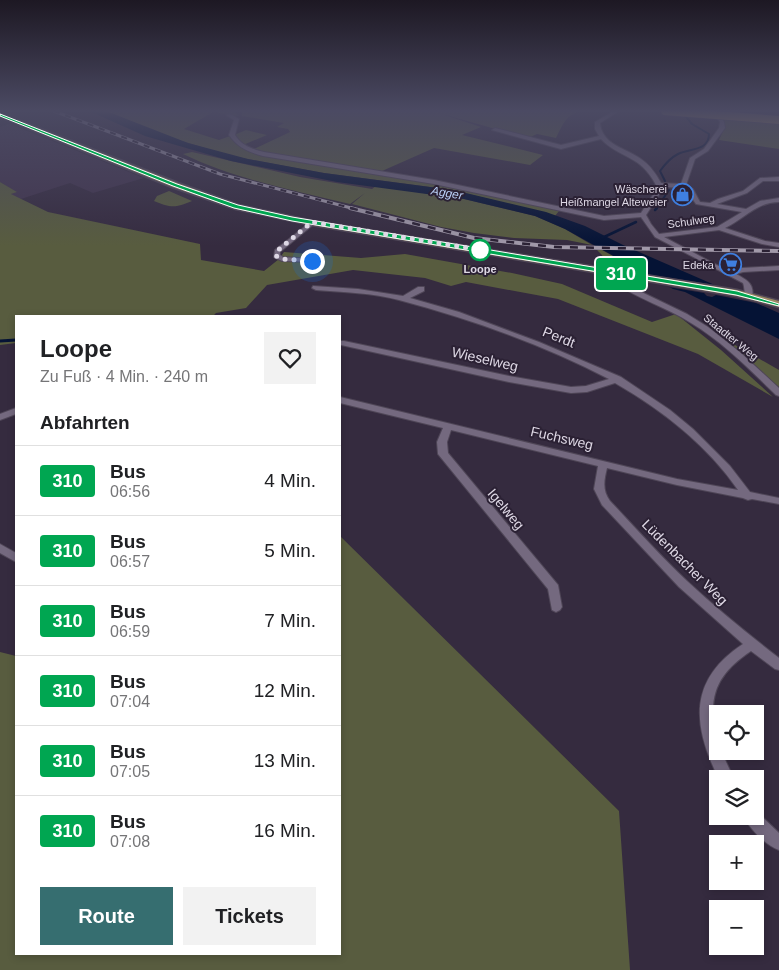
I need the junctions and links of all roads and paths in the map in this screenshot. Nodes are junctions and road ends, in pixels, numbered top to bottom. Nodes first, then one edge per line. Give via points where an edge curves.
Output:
1 (105, 156) edge
2 (277, 156) edge
3 (633, 156) edge
4 (696, 156) edge
5 (779, 179) edge
6 (659, 185) junction
7 (682, 186) junction
8 (779, 200) edge
9 (711, 205) junction
10 (748, 211) junction
11 (643, 216) junction
12 (312, 222) junction
13 (719, 228) junction
14 (657, 236) junction
15 (779, 245) edge
16 (312, 261) dead end
17 (779, 268) edge
18 (617, 274) junction
19 (730, 274) junction
20 (316, 288) dead end
21 (421, 289) dead end
22 (749, 296) junction
23 (403, 299) junction
24 (779, 304) edge
25 (344, 343) dead end
26 (618, 379) junction
27 (779, 393) edge
28 (341, 400) edge
29 (15, 410) edge
30 (0, 417) edge
31 (448, 426) junction
32 (603, 464) junction
33 (748, 497) junction
34 (779, 501) edge
35 (0, 548) edge
36 (15, 557) edge
37 (556, 607) dead end
38 (753, 643) junction
39 (779, 665) edge
40 (722, 770) edge
41 (760, 825) edge
42 (779, 842) edge

1 - 12 main road via 245,209
2 - 11 street via 434,182 565,212 604,218
3 - 6 street via 652,173
4 - 7 street
5 - 9 street via 762,179 745,192
6 - 7 street
6 - 11 street
7 - 9 street via 691,190 696,202
8 - 10 street, Schulweg via 761,201
9 - 10 street
10 - 13 street, Schulweg via 738,220
11 - 14 street via 646,225
12 - 16 street via 277,251 276,256
12 - 18 main road
13 - 14 street, Schulweg
13 - 15 street via 764,244
14 - 19 street
17 - 19 street via 742,270
18 - 22 main road
18 - 27 street, Staadter Weg via 616,280 626,287 680,313 710,332
19 - 22 street via 746,282
20 - 23 street, Perdt
21 - 23 street
22 - 24 main road
23 - 26 street, Perdt via 453,312 581,361
25 - 26 street, Wieselweg via 571,390
26 - 33 street, Perdt via 665,409 702,442 738,480
28 - 31 street, Fuchsweg
29 - 30 street
31 - 32 street, Fuchsweg
31 - 37 street, Igelweg via 442,442 443,454 554,588
32 - 33 street, Fuchsweg
32 - 38 street, Lüdenbacher Weg via 597,486 606,503 683,584
33 - 34 street, Fuchsweg
35 - 36 street
38 - 39 street, Lüdenbacher Weg
38 - 40 street via 720,669 708,700 709,735
41 - 42 street

